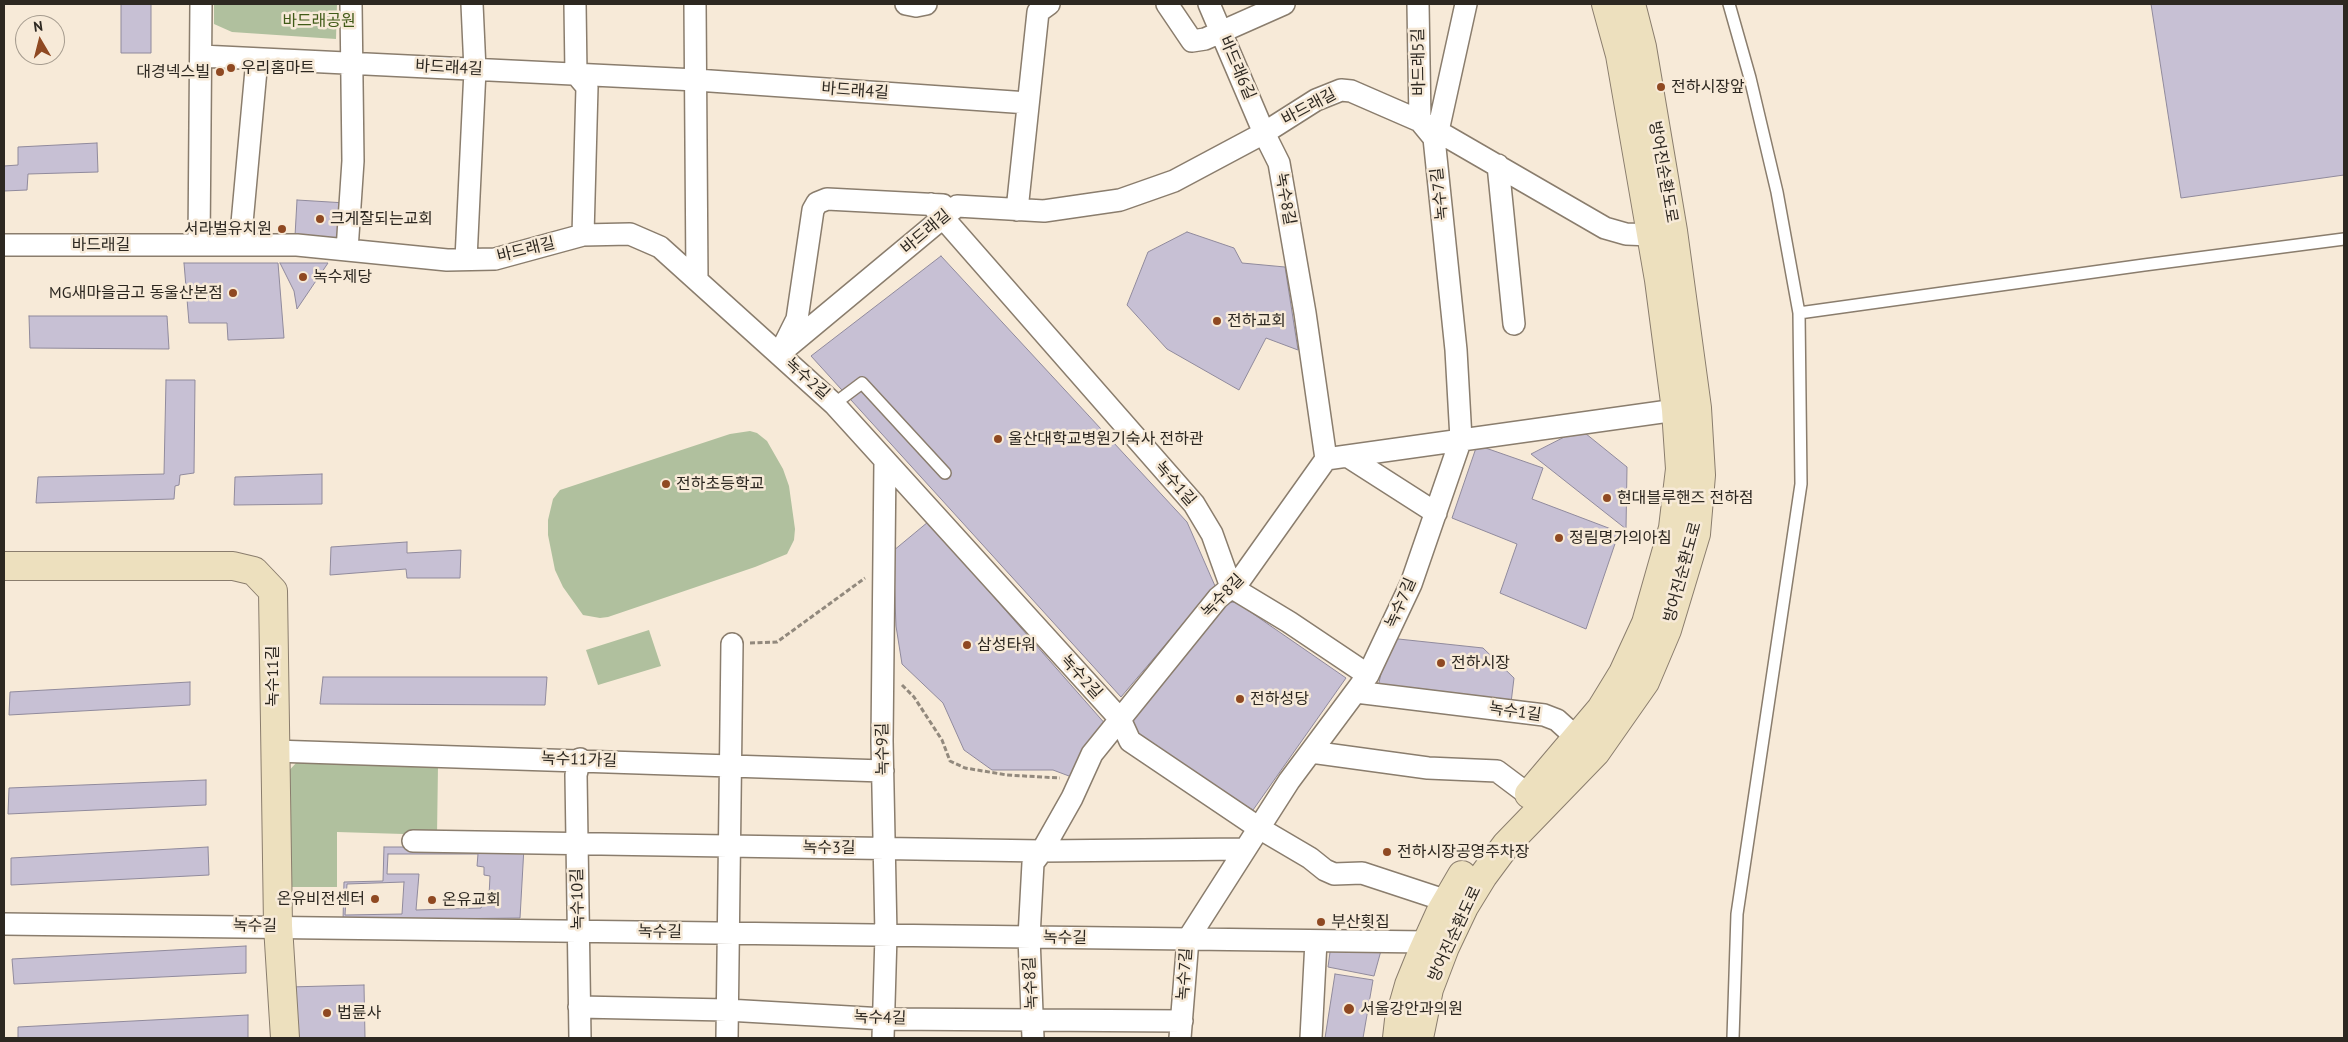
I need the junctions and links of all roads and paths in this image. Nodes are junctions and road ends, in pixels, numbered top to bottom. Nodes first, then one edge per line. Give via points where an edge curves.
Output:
1 (202, 4) edge
2 (351, 4) edge
3 (472, 4) edge
4 (575, 4) edge
5 (695, 4) edge
6 (906, 4) edge
7 (926, 4) edge
8 (1048, 4) edge
9 (1168, 4) edge
10 (1209, 4) edge
11 (1284, 4) edge
12 (1418, 4) edge
13 (1466, 4) edge
14 (1606, 4) edge
15 (1631, 4) edge
16 (1729, 4) edge
17 (1222, 32) junction
18 (201, 56) junction
19 (257, 59) junction
20 (353, 64) junction
21 (475, 70) junction
22 (576, 74) junction
23 (696, 80) junction
24 (1028, 103) junction
25 (1420, 121) junction
26 (1438, 131) junction
27 (1264, 133) junction
28 (1498, 165) junction
29 (944, 209) junction
30 (1017, 210) junction
31 (1662, 233) junction
32 (583, 235) junction
33 (2344, 240) edge
34 (4, 245) edge
35 (199, 245) junction
36 (240, 245) junction
37 (347, 250) junction
38 (466, 259) junction
39 (697, 280) junction
40 (1798, 313) junction
41 (1514, 324) dead end
42 (779, 354) junction
43 (834, 404) junction
44 (1676, 410) junction
45 (1461, 439) junction
46 (1348, 456) junction
47 (1326, 459) junction
48 (885, 460) junction
49 (945, 473) dead end
50 (1436, 513) junction
51 (884, 564) junction
52 (4, 566) edge
53 (1232, 587) junction
54 (732, 644) joint
55 (883, 667) junction
56 (1368, 675) junction
57 (1356, 692) junction
58 (1120, 719) junction
59 (1578, 739) junction
60 (274, 751) junction
61 (1311, 752) junction
62 (580, 760) junction
63 (729, 765) junction
64 (883, 771) junction
65 (1078, 786) junction
66 (1528, 795) junction
67 (1259, 828) junction
68 (412, 841) dead end
69 (577, 844) junction
70 (728, 846) junction
71 (885, 849) junction
72 (1245, 849) junction
73 (1042, 851) junction
74 (1447, 900) junction
75 (4, 924) edge
76 (278, 926) junction
77 (578, 931) junction
78 (727, 934) junction
79 (886, 935) junction
80 (1029, 937) junction
81 (1188, 939) junction
82 (1316, 941) junction
83 (1427, 942) junction
84 (579, 1007) junction
85 (727, 1010) junction
86 (884, 1029) edge
87 (1033, 1030) edge
88 (1181, 1030) edge
89 (285, 1038) edge
90 (580, 1038) edge
91 (727, 1038) edge
92 (1311, 1038) edge
93 (1397, 1038) edge
94 (1420, 1038) edge
95 (1733, 1038) edge

1 - 18 street
2 - 20 street
3 - 21 street
4 - 22 street
5 - 23 street
6 - 7 street
8 - 24 street via 1038,12
9 - 17 street via 1192,41
10 - 17 street, 바드래6길
11 - 17 street
12 - 25 street, 바드래5길
13 - 26 street
14 - 31 main road, 방어진순환도로
15 - 31 main road, 방어진순환도로 via 1642,47
16 - 40 lane via 1778,192
17 - 27 street, 바드래6길
18 - 19 street, 바드래4길
18 - 35 street
19 - 20 street, 바드래4길
19 - 36 street
20 - 21 street, 바드래4길
20 - 37 street via 353,161
21 - 22 street, 바드래4길
21 - 38 street
22 - 23 street, 바드래4길
22 - 32 street via 588,87
23 - 24 street, 바드래4길
23 - 39 street
24 - 30 street
25 - 26 street, 바드래길
25 - 27 street, 바드래길 via 1351,91 1341,90 1316,100
25 - 45 street, 녹수7길 via 1434,138 1456,350
26 - 28 street, 바드래길
27 - 30 street, 바드래길 via 1174,181 1120,200 1044,211
27 - 47 street, 녹수8길 via 1279,163
28 - 31 street, 바드래길 via 1604,228 1626,234
28 - 41 street
29 - 30 street, 바드래길
29 - 42 street, 바드래길
29 - 42 street, 바드래길 via 827,199 818,203 813,210 797,319
29 - 53 street, 녹수1길 via 1194,504 1212,534
31 - 44 main road, 방어진순환도로
31 - 94 main road, 방어진순환도로 via 1697,408 1701,475 1696,534 1668,630 1645,682 1623,716 1596,752 1506,845 1464,907 1429,990
32 - 38 street, 바드래길 via 495,259
32 - 39 street, 바드래길 via 630,234 660,247
33 - 40 lane
34 - 35 street, 바드래길
35 - 36 street, 바드래길
36 - 37 street, 바드래길 via 297,245
37 - 38 street, 바드래길
39 - 42 street, 바드래길
40 - 95 lane via 1801,484 1737,914
42 - 43 street, 녹수2길
43 - 48 street, 녹수2길
43 - 49 lane via 862,383
44 - 45 street
44 - 59 main road, 방어진순환도로 via 1680,469 1673,528 1646,623 1623,673
45 - 46 street
45 - 50 street, 녹수7길
46 - 47 street
46 - 50 street
47 - 53 street, 녹수8길
48 - 51 street, 녹수9길
48 - 58 street, 녹수2길
50 - 56 street, 녹수7길 via 1411,584
51 - 54 path via 777,642
51 - 55 street, 녹수9길
52 - 60 main road, 녹수11길 via 233,566 254,571 273,591
53 - 56 street
53 - 58 street, 녹수8길 via 1218,598
54 - 63 street
55 - 64 street, 녹수9길
55 - 65 path via 914,697 942,740 950,761 965,768 1000,774 1063,778
56 - 57 street, 녹수7길
57 - 59 street, 녹수1길 via 1544,715 1557,720
57 - 61 street, 녹수7길
58 - 65 street, 녹수8길 via 1092,754
58 - 67 street, 녹수2길 via 1130,741
59 - 66 main road, 방어진순환도로
60 - 62 street, 녹수11가길
60 - 76 main road, 녹수11길
61 - 66 street via 1428,768 1497,771
61 - 67 street, 녹수7길
62 - 63 street, 녹수11가길
62 - 69 street, 녹수10길 via 576,775
63 - 64 street, 녹수11가길
63 - 70 street
64 - 71 street, 녹수9길
65 - 73 street, 녹수8길
66 - 74 main road, 방어진순환도로 via 1492,834
67 - 72 street, 녹수7길
67 - 74 street, 녹수2길 via 1334,874 1362,873
68 - 69 street, 녹수3길
69 - 70 street, 녹수3길
69 - 77 street, 녹수10길
70 - 71 street, 녹수3길
70 - 78 street
71 - 73 street, 녹수3길
71 - 79 street, 녹수9길
72 - 73 street, 녹수3길
72 - 81 street, 녹수7길
73 - 80 street, 녹수8길 via 1033,862
74 - 83 main road, 방어진순환도로
75 - 76 street, 녹수길
76 - 77 street, 녹수길
76 - 89 main road, 녹수11길
77 - 78 street, 녹수길
77 - 84 street, 녹수10길
78 - 79 street, 녹수길
78 - 85 street
79 - 80 street, 녹수길
79 - 86 street, 녹수9길
80 - 81 street, 녹수길
80 - 87 street, 녹수8길
81 - 82 street, 녹수길
81 - 88 street, 녹수7길
82 - 83 street, 녹수길
82 - 92 street
83 - 93 main road, 방어진순환도로 via 1409,985
84 - 85 street, 녹수4길
84 - 90 street, 녹수10길
85 - 86 street, 녹수4길
85 - 91 street
86 - 87 street, 녹수4길
87 - 88 street, 녹수4길

